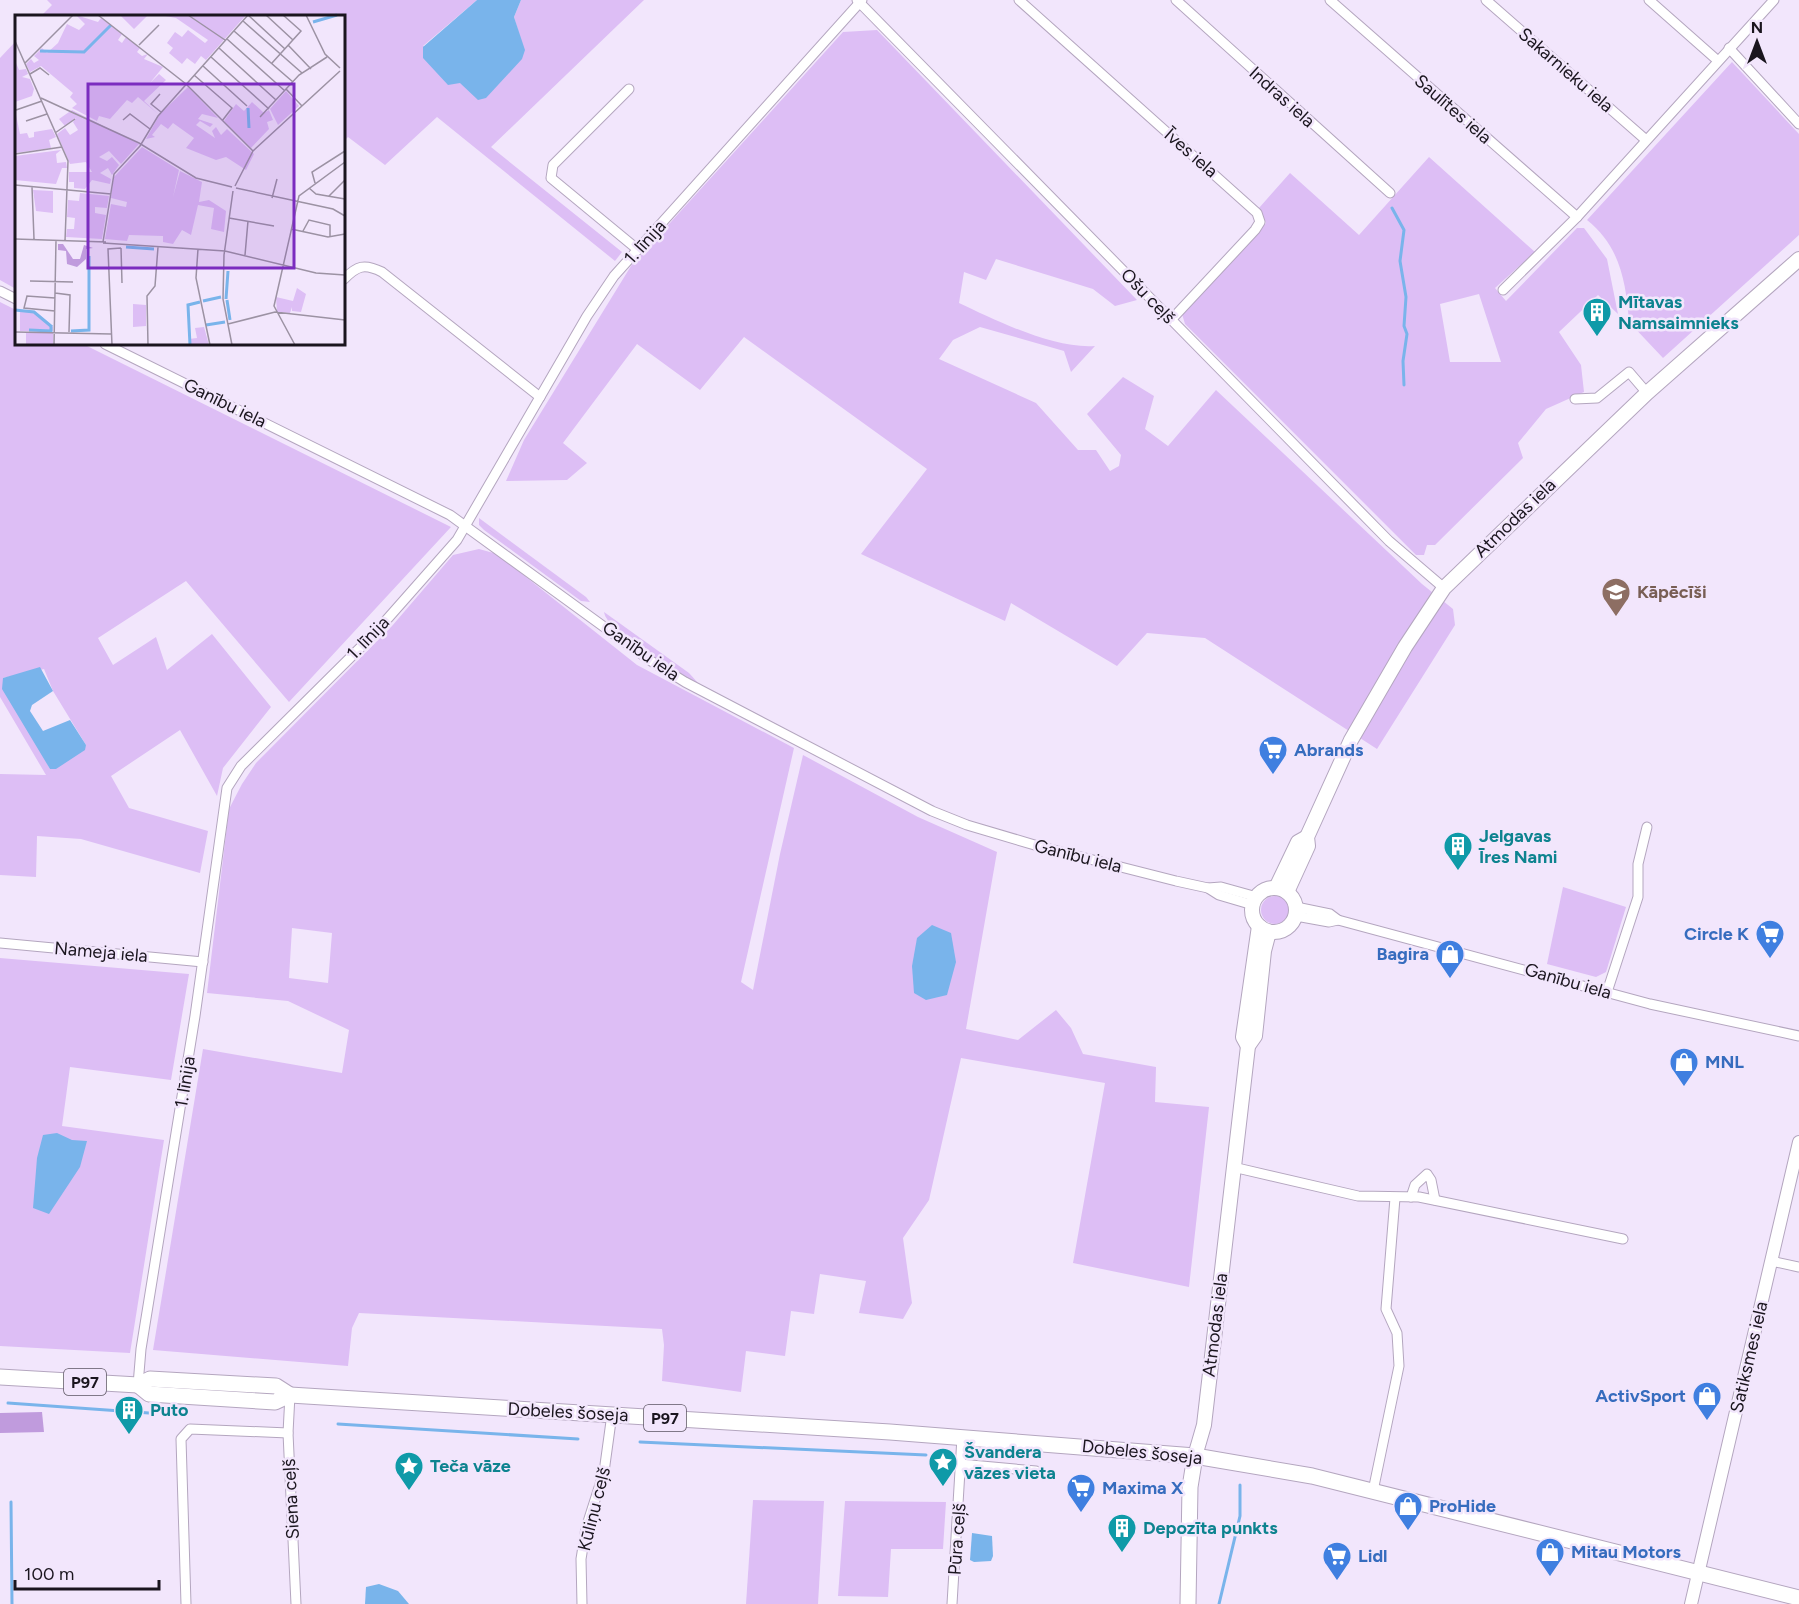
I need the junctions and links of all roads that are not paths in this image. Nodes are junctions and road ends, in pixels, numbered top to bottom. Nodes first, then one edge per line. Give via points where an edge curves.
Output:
1 (1019, 0) edge
2 (1176, 0) edge
3 (1330, 0) edge
4 (1486, 0) edge
5 (1649, 0) edge
6 (1774, 0) edge
7 (860, 1) edge
8 (1729, 48) junction
9 (1717, 60) junction
10 (629, 89) dead end
11 (1799, 124) edge
12 (1646, 140) junction
13 (1390, 193) dead end
14 (1577, 217) junction
15 (637, 249) junction
16 (1799, 259) edge
17 (345, 278) edge
18 (1503, 290) dead end
19 (0, 291) edge
20 (15, 298) edge
21 (1171, 320) junction
22 (107, 345) edge
23 (1647, 393) junction
24 (540, 397) junction
25 (1575, 399) dead end
26 (467, 526) junction
27 (1444, 588) junction
28 (1647, 827) dead end
29 (1282, 890) junction
30 (1255, 901) junction
31 (1296, 911) junction
32 (1264, 929) junction
33 (0, 943) edge
34 (203, 962) junction
35 (1607, 992) junction
36 (1799, 1036) edge
37 (1799, 1142) edge
38 (1233, 1167) junction
39 (1411, 1197) junction
40 (1395, 1198) junction
41 (1435, 1200) junction
42 (1623, 1239) dead end
43 (1771, 1261) junction
44 (1799, 1267) edge
45 (0, 1377) edge
46 (138, 1385) junction
47 (290, 1395) junction
48 (612, 1414) junction
49 (288, 1432) junction
50 (962, 1437) junction
51 (1195, 1456) junction
52 (960, 1464) junction
53 (1036, 1471) dead end
54 (1373, 1491) junction
55 (1698, 1573) junction
56 (1799, 1598) edge
57 (186, 1604) edge
58 (296, 1604) edge
59 (582, 1604) edge
60 (952, 1604) edge
61 (1188, 1604) edge
62 (1690, 1604) edge

1 - 21 street, Īves iela via 1257,213 1260,222 1255,230
2 - 13 street, Indras iela
3 - 14 street, Saulītes iela
4 - 12 street, Sakarnieku iela
5 - 9 street
6 - 8 street
7 - 15 street, 1. līnija
7 - 21 street, Ošu ceļš
8 - 9 street
8 - 11 street
9 - 12 street
10 - 15 street via 553,165 551,178
12 - 14 street
14 - 18 street
15 - 24 street, 1. līnija via 587,316
16 - 23 main road, Atmodas iela
17 - 24 street via 356,267 369,265 382,272
19 - 20 street
21 - 27 street, Ošu ceļš via 1389,541
22 - 26 street, Ganību iela
23 - 25 street via 1629,372 1597,398
23 - 27 main road, Atmodas iela
24 - 26 street, 1. līnija
26 - 30 street, Ganību iela via 685,682 932,811 1038,846 1208,888 1221,887
26 - 34 street, 1. līnija via 374,634 241,766 227,788
27 - 29 main road, Atmodas iela via 1351,740 1307,837 1298,842
28 - 35 street via 1638,864 1638,897
29 - 30 main road via 1266,890
29 - 31 main road
30 - 32 main road via 1253,917
31 - 32 main road via 1289,927
31 - 35 street, Ganību iela
32 - 38 main road, Atmodas iela via 1243,1037 1248,1046
33 - 34 street, Nameja iela
34 - 46 street, 1. līnija
35 - 36 street, Ganību iela
37 - 43 street, Satiksmes iela
38 - 40 street via 1358,1196
38 - 51 main road, Atmodas iela via 1204,1425
39 - 40 street
39 - 41 street
39 - 41 street via 1415,1185 1427,1174
40 - 54 street via 1386,1309 1397,1333 1399,1366
41 - 42 street
43 - 44 street
43 - 55 street, Satiksmes iela
45 - 46 main road, Dobeles šoseja / P97
46 - 47 main road, Dobeles šoseja / P97 via 150,1379 276,1386
47 - 48 main road, Dobeles šoseja / P97
47 - 49 street, Siena ceļš
48 - 50 main road, Dobeles šoseja / P97
48 - 59 street, Kūliņu ceļš via 604,1472 586,1528 581,1559
49 - 57 street via 190,1429 181,1439
49 - 58 street, Siena ceļš
50 - 51 main road, Dobeles šoseja / P97
50 - 52 street, Pūra ceļš
51 - 54 main road, Dobeles šoseja / P97
51 - 61 main road, Atmodas iela
52 - 53 street
52 - 60 street, Pūra ceļš
54 - 55 main road, Dobeles šoseja / P97
55 - 56 main road, Dobeles šoseja / P97
55 - 62 street, Satiksmes iela

